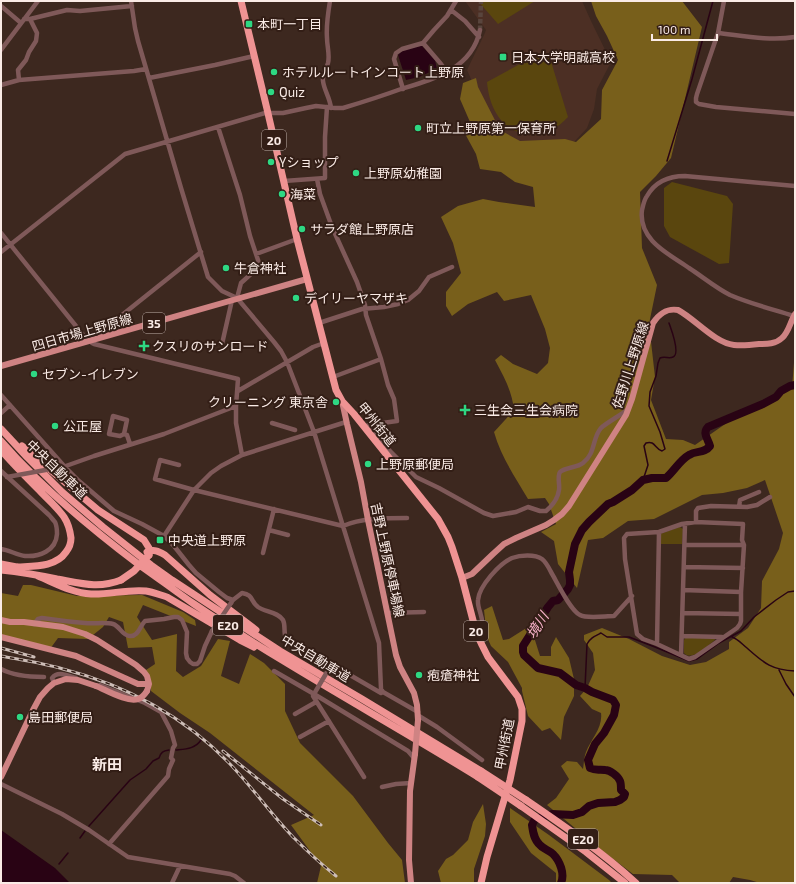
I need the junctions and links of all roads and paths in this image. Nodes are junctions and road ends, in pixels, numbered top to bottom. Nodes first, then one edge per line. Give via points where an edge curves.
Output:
1 (38, 1) edge
2 (241, 1) edge
3 (330, 1) edge
4 (456, 1) edge
5 (724, 1) edge
6 (132, 3) edge
7 (1, 6) edge
8 (451, 10) junction
9 (30, 19) junction
10 (23, 21) junction
11 (480, 30) tunnel mouth
12 (718, 33) junction
13 (479, 37) junction
14 (795, 38) edge
15 (423, 43) junction
16 (1, 50) edge
17 (254, 56) junction
18 (146, 69) junction
19 (447, 72) junction
20 (149, 78) junction
21 (19, 80) junction
22 (1, 85) edge
23 (403, 88) junction
24 (329, 107) junction
25 (268, 113) junction
26 (795, 114) edge
27 (218, 127) junction
28 (168, 142) junction
29 (317, 179) junction
30 (284, 181) junction
31 (795, 186) edge
32 (1, 232) edge
33 (297, 239) junction
34 (11, 244) junction
35 (1, 252) edge
36 (201, 252) junction
37 (256, 254) junction
38 (452, 267) dead end
39 (307, 279) junction
40 (235, 299) junction
41 (365, 309) junction
42 (794, 315) edge
43 (318, 323) junction
44 (100, 337) junction
45 (90, 341) junction
46 (324, 343) junction
47 (222, 344) dead end
48 (382, 359) junction
49 (287, 362) junction
50 (1, 366) edge
51 (333, 377) junction
52 (238, 391) junction
53 (1, 395) edge
54 (342, 401) junction
55 (9, 406) junction
56 (236, 406) junction
57 (629, 410) junction
58 (1, 413) edge
59 (346, 422) junction
60 (272, 423) dead end
61 (366, 425) junction
62 (1, 428) edge
63 (295, 430) dead end
64 (314, 432) junction
65 (124, 434) junction
66 (1, 441) edge
67 (130, 444) junction
68 (1, 450) edge
69 (242, 455) junction
70 (178, 465) dead end
71 (63, 467) junction
72 (1, 471) edge
73 (7, 477) junction
74 (1, 478) edge
75 (194, 490) junction
76 (758, 492) dead end
77 (770, 497) dead end
78 (739, 507) junction
79 (274, 509) junction
80 (407, 518) dead end
81 (368, 520) junction
82 (696, 522) junction
83 (685, 524) junction
84 (343, 526) junction
85 (269, 530) junction
86 (659, 532) junction
87 (288, 535) dead end
88 (164, 536) junction
89 (685, 545) junction
90 (744, 545) junction
91 (1, 549) edge
92 (149, 553) junction
93 (263, 554) dead end
94 (1, 564) edge
95 (18, 567) junction
96 (684, 567) junction
97 (743, 568) junction
98 (1, 570) edge
99 (38, 576) junction
100 (120, 578) junction
101 (462, 578) junction
102 (683, 590) junction
103 (741, 592) junction
104 (632, 596) junction
105 (232, 601) junction
106 (424, 612) dead end
107 (387, 613) junction
108 (683, 613) junction
109 (741, 614) junction
110 (1, 620) edge
111 (34, 624) junction
112 (476, 632) junction
113 (682, 636) junction
114 (1, 637) edge
115 (723, 637) junction
116 (657, 644) junction
117 (681, 655) junction
118 (292, 666) junction
119 (331, 666) junction
120 (1, 669) edge
121 (274, 671) dead end
122 (44, 677) dead end
123 (54, 683) junction
124 (340, 686) junction
125 (148, 687) junction
126 (383, 692) junction
127 (314, 694) junction
128 (316, 702) junction
129 (295, 714) dead end
130 (418, 716) junction
131 (329, 721) junction
132 (300, 737) dead end
133 (415, 756) junction
134 (482, 760) dead end
135 (479, 774) junction
136 (364, 777) dead end
137 (1, 778) edge
138 (411, 783) junction
139 (1, 784) edge
140 (382, 787) dead end
141 (109, 844) junction
142 (180, 866) junction
143 (172, 883) edge
144 (244, 883) edge
145 (411, 883) edge
146 (481, 883) edge
147 (624, 883) edge
148 (636, 883) edge

1 - 10 street
2 - 17 highway, 甲州街道 / 20
3 - 24 street via 326,37 328,63 323,73 323,81 331,103
4 - 8 street
5 - 12 street
6 - 9 street via 80,11 67,10
6 - 18 street via 136,34
7 - 10 street
8 - 13 street
8 - 15 street
9 - 10 street
9 - 21 street via 37,33 36,41 18,70
10 - 16 street
11 - 13 street
12 - 14 street via 763,38
12 - 26 street via 696,102 716,107
13 - 19 street via 466,58
15 - 19 street
15 - 23 street via 396,53 394,58
17 - 20 street
17 - 25 highway, 甲州街道 / 20
18 - 20 street
18 - 21 street
19 - 23 street
20 - 28 street
21 - 22 street
23 - 24 street via 343,108
24 - 25 street via 316,106 283,113
24 - 29 street via 325,137 325,178
25 - 27 street
25 - 30 highway, 甲州街道 / 20
27 - 28 street
27 - 37 street
28 - 34 street via 124,154
28 - 36 street
29 - 30 street
29 - 41 street via 332,227 357,282
30 - 33 highway, 甲州街道 / 20
31 - 42 street via 672,177 660,182 650,191 644,202 642,215 642,222 655,244 715,286 754,304
32 - 34 street
33 - 37 street
33 - 39 highway, 甲州街道 / 20
34 - 35 street
34 - 45 street
36 - 40 street via 208,277 222,291
36 - 44 street via 102,331
37 - 40 street via 260,266 241,284
38 - 41 street via 430,277 408,300
39 - 40 main road, 四日市場上野原線 / 35
39 - 43 highway, 甲州街道 / 20
40 - 44 main road, 四日市場上野原線 / 35
40 - 47 street
40 - 49 street via 278,346
41 - 43 street
41 - 48 street
42 - 57 main road, 佐野川上野原線 via 786,334 779,341 734,345 722,342 678,310 664,312 654,323
43 - 46 highway, 甲州街道 / 20
44 - 45 main road, 四日市場上野原線 / 35
45 - 50 main road, 四日市場上野原線 / 35
45 - 52 street via 238,379
46 - 49 street
46 - 51 highway, 甲州街道 / 20
48 - 51 street
48 - 61 street via 398,421
49 - 52 street
49 - 64 street
51 - 54 highway, 甲州街道 / 20
52 - 56 street
53 - 55 street
54 - 59 main road, 吉野上野原停車場線
54 - 61 highway, 甲州街道 / 20
55 - 58 street
55 - 71 street
56 - 67 street via 164,434
56 - 69 street via 236,423
57 - 61 street via 601,428 591,454 584,463 561,471 558,476 558,493 546,511 528,507 493,516 416,477
57 - 101 main road, 佐野川上野原線 via 562,514 546,525 504,544 472,574
59 - 64 street
59 - 81 main road, 吉野上野原停車場線
60 - 63 street
61 - 101 highway, 甲州街道 / 20 via 438,519 448,537
62 - 92 highway via 98,510 144,540
62 - 124 highway, 中央自動車道 / E20 via 62,492 151,565 260,638
64 - 69 street
64 - 84 street
65 - 65 street via 109,434 113,416 127,420
65 - 67 street via 127,435
66 - 118 highway, 中央自動車道 / E20 via 59,499 124,554 194,604
67 - 71 street
68 - 95 highway via 64,517 71,541 65,554 57,561 45,565
69 - 75 street via 216,469
70 - 75 street via 160,460 155,480
71 - 73 street, bridge
71 - 88 street via 114,511
72 - 73 street
73 - 74 street
73 - 91 street via 49,515 55,522 57,534 52,547 34,556 23,556
75 - 79 street
75 - 88 street
76 - 78 street via 740,500
77 - 78 street via 757,505
78 - 82 street via 698,508
79 - 84 street
79 - 85 street
80 - 81 street
81 - 84 street via 351,522
81 - 107 main road, 吉野上野原停車場線
82 - 83 street
82 - 90 street via 743,524
83 - 86 street
83 - 89 street
84 - 126 street via 379,643
85 - 87 street
85 - 93 street
86 - 104 street via 627,534 624,538
86 - 116 street
88 - 105 street via 196,573
89 - 90 street
89 - 96 street
90 - 97 street
92 - 100 highway, bridge via 134,571
92 - 124 highway via 157,551 165,555 231,612
94 - 95 highway
95 - 100 highway via 87,581
96 - 97 street
96 - 102 street
97 - 103 street
98 - 99 highway
99 - 100 highway via 90,585 105,585
99 - 118 highway via 82,593 147,591 166,597 240,640
101 - 112 highway, 甲州街道 / 20
102 - 103 street
102 - 108 street
103 - 109 street
104 - 112 street via 614,616 582,616 575,612 542,559 521,556 511,559 497,569 486,582 478,601 483,623
104 - 116 street via 637,634
105 - 111 street, bridge via 212,631 197,664 193,664 187,658 187,632 178,617 145,622 138,633 131,636 112,624 42,618
105 - 119 street via 242,593 251,597 258,607 281,618 285,625 286,638
106 - 107 street
107 - 130 main road, 吉野上野原停車場線 via 396,655 414,693
108 - 109 street
108 - 113 street
109 - 115 street via 740,624
110 - 111 main road
111 - 125 main road via 63,628 97,640 144,672
112 - 146 highway, 甲州街道 / 20 via 488,657 518,697 522,715 510,780
113 - 115 street
113 - 117 street
114 - 125 main road via 76,656
115 - 117 street via 691,659
116 - 117 street
118 - 135 highway, 中央自動車道 / E20 via 443,756
119 - 126 street
119 - 127 street, bridge
120 - 122 street via 12,674
121 - 127 street
123 - 125 main road, bridge via 61,680 78,680 131,700 142,697
123 - 137 main road via 40,697
123 - 141 street via 52,678 58,673 87,680 145,703 161,712 171,731 175,745 168,776
124 - 135 highway, 中央自動車道 / E20 via 388,714
126 - 130 street
127 - 128 street
127 - 133 street
128 - 129 street
128 - 131 street
130 - 133 main road, 吉野上野原停車場線, bridge
130 - 134 street
131 - 132 street
131 - 136 street
133 - 138 main road
135 - 147 highway, 中央自動車道 / E20, bridge
135 - 148 highway, 中央自動車道 / E20, bridge via 526,800 570,830
138 - 140 street
138 - 145 main road
139 - 141 street via 62,814
141 - 142 street via 128,857
142 - 143 street
142 - 144 street via 230,874

